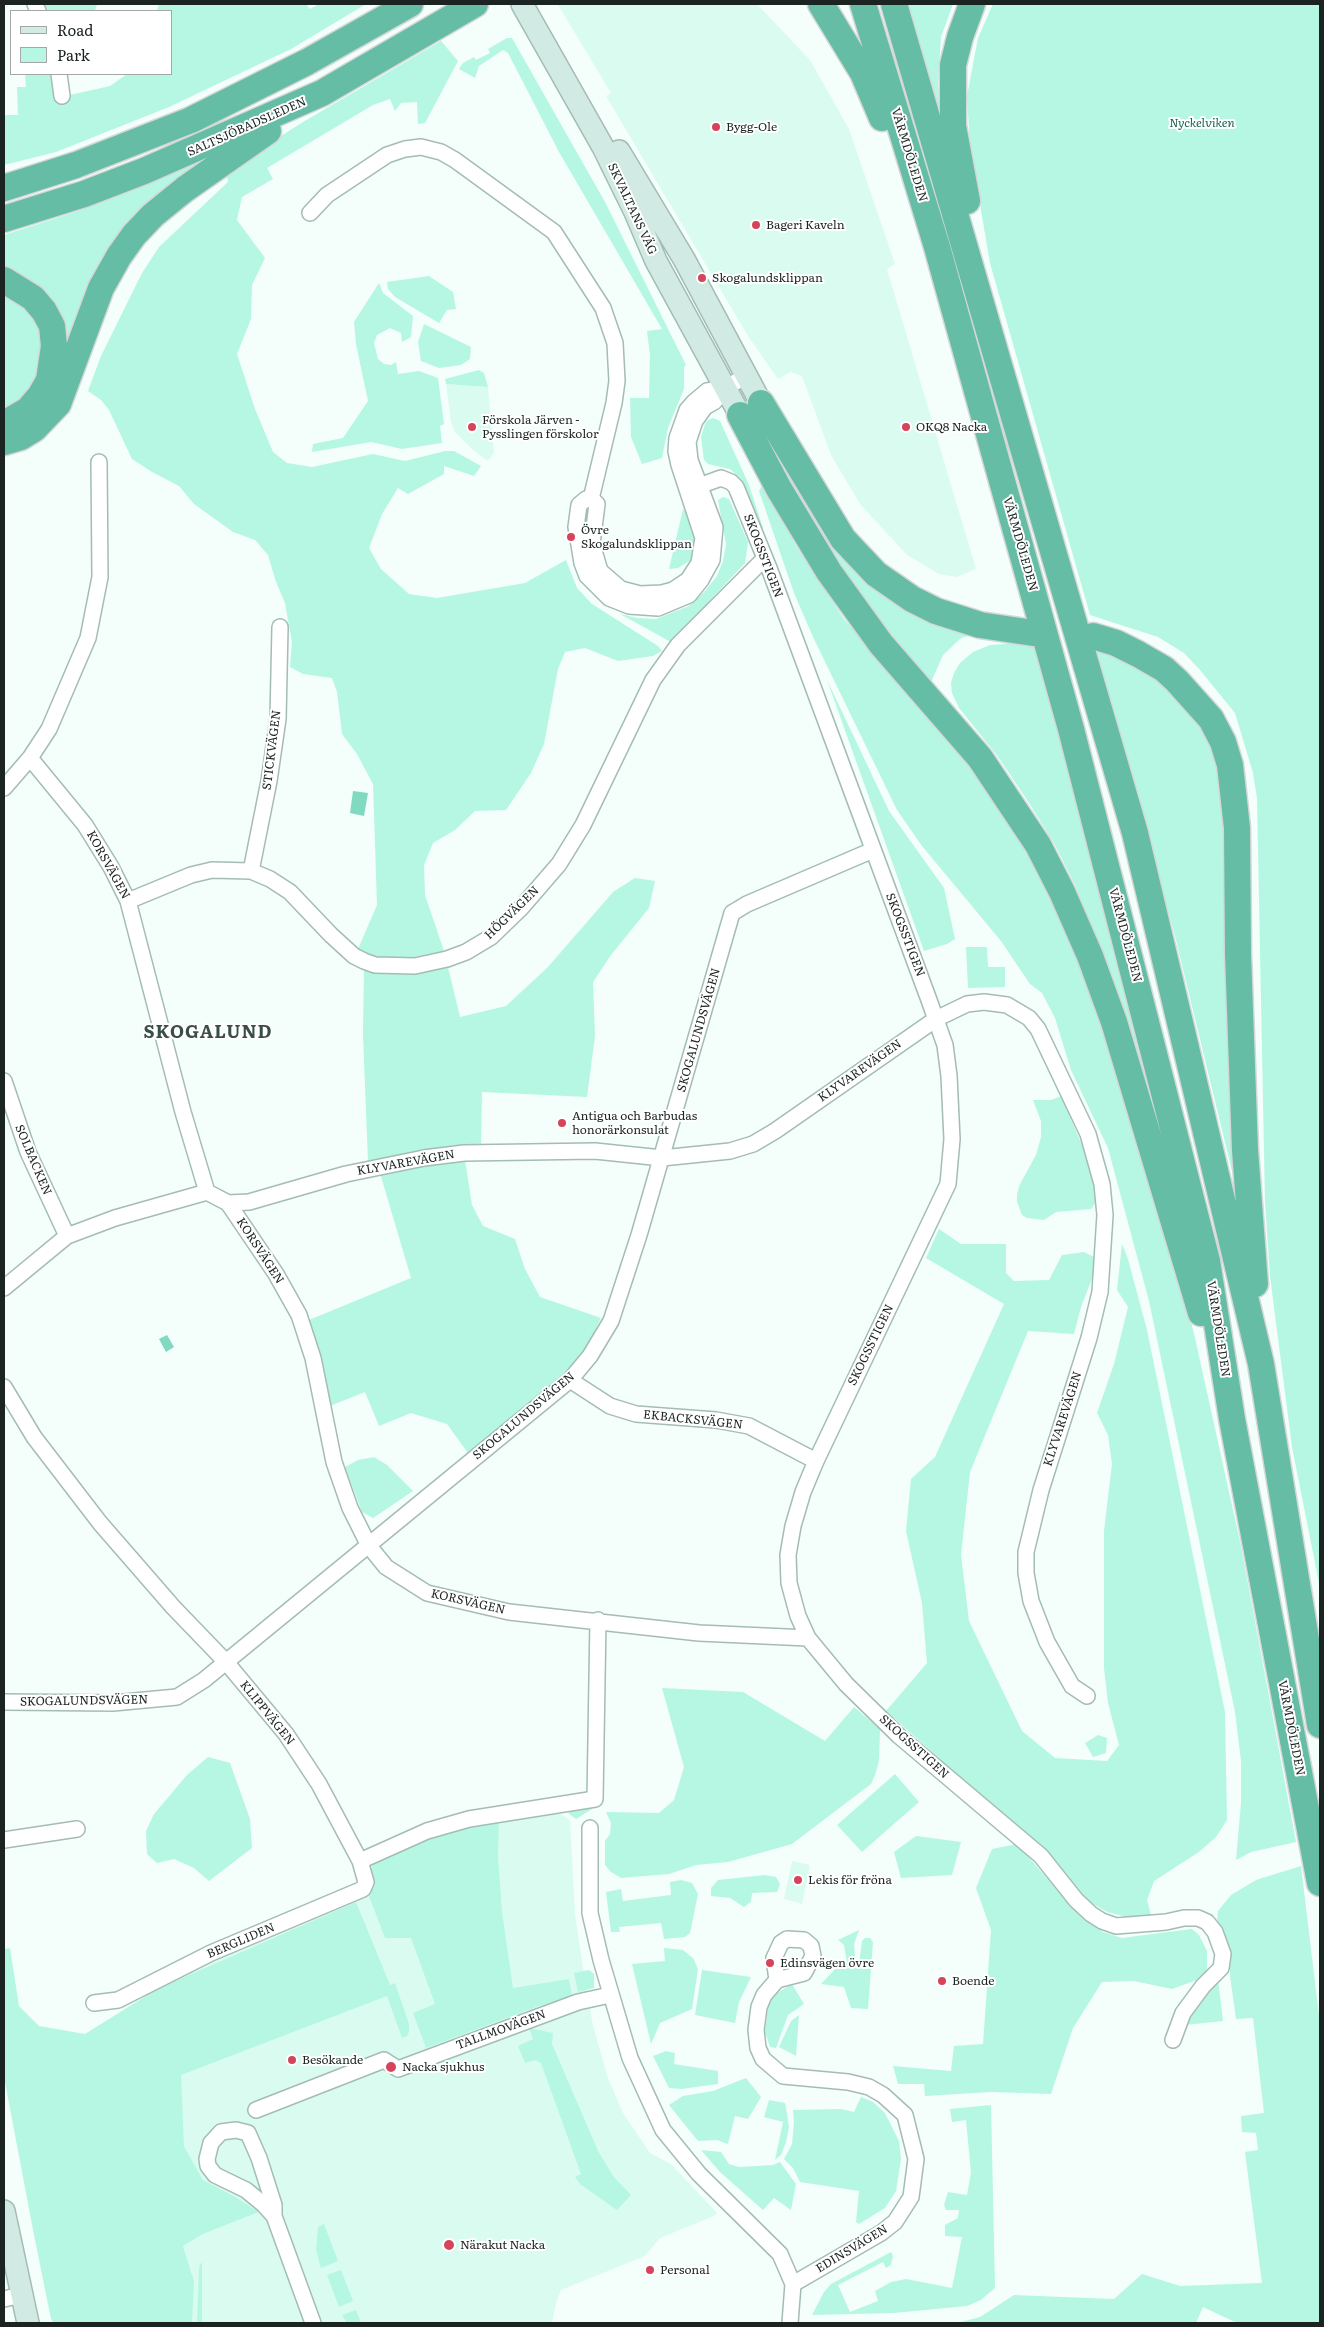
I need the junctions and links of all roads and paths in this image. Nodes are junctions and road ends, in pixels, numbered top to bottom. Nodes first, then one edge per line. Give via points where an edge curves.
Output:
1 (410, 4) edge
2 (475, 4) edge
3 (522, 4) edge
4 (532, 4) edge
5 (821, 4) edge
6 (863, 4) edge
7 (894, 4) edge
8 (972, 4) edge
9 (59, 75) edge
10 (322, 93) junction
11 (62, 96) dead end
12 (44, 176) junction
13 (4, 183) edge
14 (4, 188) edge
15 (310, 213) dead end
16 (4, 219) edge
17 (937, 247) junction
18 (4, 280) edge
19 (746, 375) junction
20 (726, 388) junction
21 (1006, 392) junction
22 (750, 409) junction
23 (4, 424) edge
24 (4, 442) edge
25 (99, 462) dead end
26 (694, 488) junction
27 (765, 558) junction
28 (280, 627) dead end
29 (1033, 633) dead end
30 (1093, 636) dead end
31 (30, 758) junction
32 (4, 788) edge
33 (873, 850) junction
34 (250, 871) junction
35 (128, 901) junction
36 (936, 1020) junction
37 (4, 1081) edge
38 (662, 1158) junction
39 (207, 1192) junction
40 (228, 1204) junction
41 (67, 1236) junction
42 (4, 1288) edge
43 (1261, 1364) junction
44 (570, 1380) junction
45 (4, 1387) edge
46 (1232, 1419) junction
47 (816, 1461) junction
48 (369, 1546) junction
49 (598, 1620) junction
50 (808, 1638) junction
51 (226, 1662) junction
52 (1087, 1696) dead end
53 (4, 1702) edge
54 (1320, 1726) edge
55 (590, 1828) dead end
56 (77, 1829) dead end
57 (4, 1840) edge
58 (360, 1861) junction
59 (1320, 1883) edge
60 (777, 1980) dead end
61 (610, 1995) junction
62 (94, 2003) dead end
63 (1173, 2040) dead end
64 (256, 2110) dead end
65 (4, 2211) edge
66 (274, 2216) junction
67 (792, 2284) junction
68 (12, 2297) edge
69 (28, 2323) edge
70 (313, 2323) edge
71 (790, 2323) edge

1 - 12 highway via 307,62 191,120 133,145
2 - 10 highway, SALTSJÖBADSLEDEN
3 - 20 main road, SKVALTANS VÄG via 603,147 656,261
4 - 19 main road, SKVALTANS VÄG via 684,259
5 - 17 highway via 863,73
6 - 17 highway, VÄRMDÖLEDEN
7 - 21 highway
8 - 21 highway via 954,65 953,126
9 - 11 street
10 - 16 highway, SALTSJÖBADSLEDEN via 144,171
10 - 24 highway via 185,189 134,235 101,288 58,404 34,429 22,437
12 - 13 highway
12 - 14 highway
15 - 26 street via 327,195 387,155 421,147 455,160 554,232 603,308 615,343 617,381 591,499 598,507 592,544 600,570 621,589 640,594 673,590 688,580 699,563 703,548
17 - 46 highway, VÄRMDÖLEDEN via 1071,729 1161,1076 1207,1262
18 - 23 highway via 33,298 44,311 52,326 54,346 49,380 40,396 28,410
19 - 20 street
19 - 22 main road, SKVALTANS VÄG
20 - 22 main road, SKVALTANS VÄG
20 - 26 street via 701,394 687,410 681,424 676,451
21 - 43 highway via 1135,833
22 - 29 highway via 843,539 876,574 936,611 980,625
22 - 46 highway via 779,489 829,572 881,644 980,758 1038,845 1062,892 1114,1022
25 - 31 street via 100,577 88,638 53,722
26 - 27 street, SKOGSSTIGEN via 721,478 731,482 736,487
27 - 33 street, SKOGSSTIGEN
27 - 34 street, HÖGVÄGEN via 678,645 643,697 572,844 539,888 491,937 447,959 406,967 375,965 354,956 290,892
28 - 34 street, STICKVÄGEN via 278,719
30 - 43 highway via 1138,654 1177,681 1211,719 1230,765 1236,828 1245,1150
31 - 32 street
31 - 35 street, KORSVÄGEN via 86,825
33 - 36 street, SKOGSSTIGEN
33 - 38 street, SKOGALUNDSVÄGEN via 732,913
34 - 35 street, HÖGVÄGEN via 212,870 191,875
35 - 39 street, KORSVÄGEN
36 - 38 street, KLYVAREVÄGEN via 753,1144 730,1152
36 - 47 street, SKOGSSTIGEN via 945,1045 949,1076 952,1139 948,1184
36 - 52 street, KLYVAREVÄGEN via 967,1004 984,1002 1007,1005 1029,1018 1038,1029 1088,1134 1096,1160 1105,1215 1100,1292 1089,1338 1041,1490 1026,1552 1031,1601 1047,1642 1072,1686
37 - 41 street, SOLBACKEN via 28,1152
38 - 40 street, KLYVAREVÄGEN via 595,1151 464,1153 346,1174 249,1202
38 - 44 street, SKOGALUNDSVÄGEN via 611,1321 590,1356
39 - 40 street
39 - 41 street via 115,1218
40 - 48 street, KORSVÄGEN via 276,1274 299,1315 313,1358 334,1462 350,1508
41 - 42 street
43 - 54 highway
44 - 47 street, EKBACKSVÄGEN via 610,1406 636,1414 749,1426
44 - 48 street, SKOGALUNDSVÄGEN
45 - 51 street, KLIPPVÄGEN via 34,1437 100,1523
46 - 59 highway, VÄRMDÖLEDEN
47 - 50 street, SKOGSSTIGEN via 803,1492 788,1555 789,1583
48 - 49 street, KORSVÄGEN via 386,1567 427,1593 509,1612
48 - 51 street, SKOGALUNDSVÄGEN
49 - 50 street, KORSVÄGEN via 699,1633
49 - 58 street via 595,1799 469,1819 427,1831
50 - 63 street, SKOGSSTIGEN via 858,1696 899,1736 1040,1856 1091,1914 1116,1926 1198,1918 1207,1922 1223,1954 1221,1968 1183,2013
51 - 53 street, SKOGALUNDSVÄGEN via 178,1697 113,1703
51 - 58 street, KLIPPVÄGEN via 286,1734 319,1784
55 - 61 street via 590,1913
56 - 57 street
58 - 62 street, BERGLIDEN via 366,1882 363,1889 211,1952 118,2000
60 - 67 street, EDINSVÄGEN via 759,2007 756,2030 763,2059 783,2076 848,2082 869,2087 883,2095 904,2115 916,2159 911,2197 895,2222
61 - 64 street, TALLMOVÄGEN via 578,2002 398,2069 384,2060
61 - 67 street via 630,2058 663,2130 699,2174 780,2254
65 - 68 main road
66 - 66 street via 274,2205 248,2133 236,2130 221,2132 211,2143 208,2166 215,2175 246,2190
66 - 70 street
67 - 71 street
68 - 69 main road

